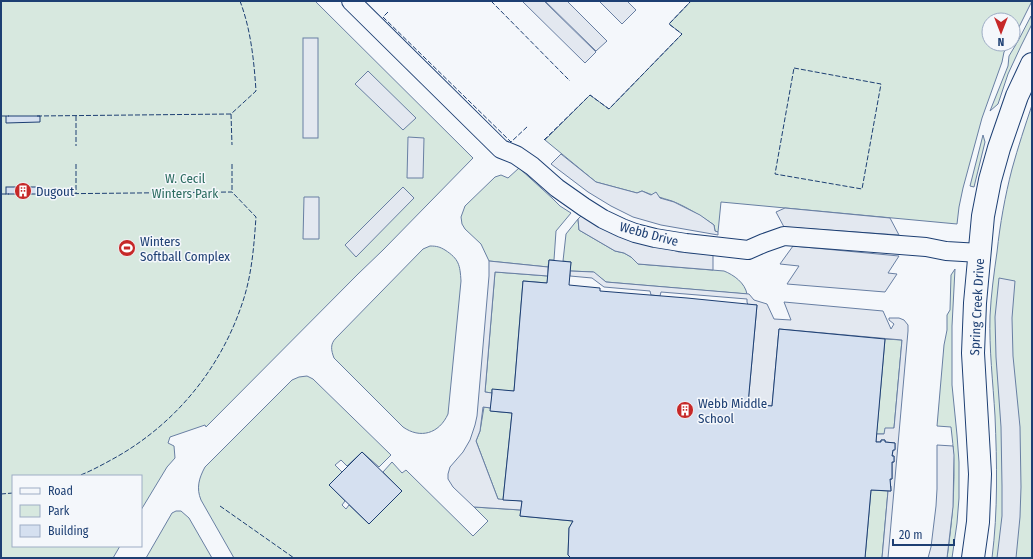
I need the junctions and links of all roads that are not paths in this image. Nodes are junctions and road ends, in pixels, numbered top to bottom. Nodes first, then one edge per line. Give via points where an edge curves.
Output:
1 (351, 1) edge
2 (1032, 64) edge
3 (980, 254) junction
4 (974, 558) edge

1 - 3 street, Webb Drive via 501,149 532,166 584,207 622,228 655,238 748,250 784,236 926,247
2 - 3 street, Spring Creek Drive via 1017,96 990,180 983,216
3 - 4 street, Spring Creek Drive via 973,353 980,474

